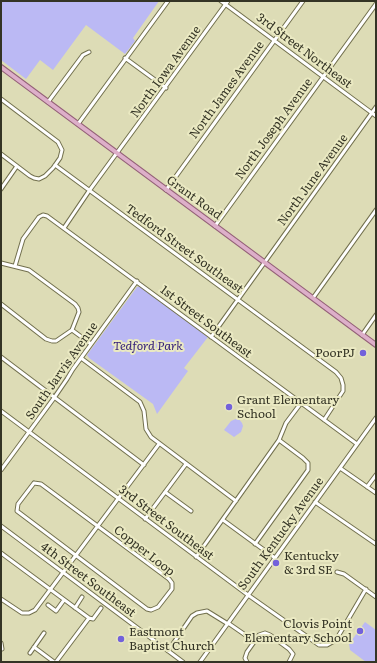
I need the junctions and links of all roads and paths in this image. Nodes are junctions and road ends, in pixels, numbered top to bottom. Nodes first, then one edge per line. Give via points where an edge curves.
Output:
1 (168, 1) edge
2 (221, 1) edge
3 (303, 1) edge
4 (227, 3) edge
5 (376, 4) edge
6 (274, 40) junction
7 (89, 52) dead end
8 (125, 58) junction
9 (2, 69) edge
10 (324, 76) junction
11 (166, 88) junction
12 (1, 99) edge
13 (48, 102) junction
14 (376, 108) edge
15 (372, 113) junction
16 (376, 116) edge
17 (78, 124) junction
18 (118, 153) junction
19 (1, 154) edge
20 (55, 165) junction
21 (17, 166) junction
22 (1, 189) edge
23 (166, 190) junction
24 (89, 191) junction
25 (376, 210) edge
26 (215, 226) junction
27 (64, 228) junction
28 (264, 262) junction
29 (1, 263) edge
30 (15, 266) junction
31 (137, 281) junction
32 (313, 298) junction
33 (238, 299) junction
34 (1, 304) edge
35 (376, 315) edge
36 (72, 330) junction
37 (362, 335) junction
38 (211, 337) junction
39 (91, 344) junction
40 (376, 345) edge
41 (1, 357) edge
42 (81, 358) junction
43 (54, 398) junction
44 (301, 403) junction
45 (1, 411) edge
46 (376, 418) edge
47 (324, 420) junction
48 (29, 432) junction
49 (279, 440) junction
50 (159, 444) junction
51 (357, 444) junction
52 (186, 464) junction
53 (144, 465) junction
54 (340, 468) junction
55 (1, 470) edge
56 (376, 476) edge
57 (368, 487) junction
58 (165, 492) junction
59 (376, 493) edge
60 (119, 499) junction
61 (236, 501) junction
62 (315, 502) junction
63 (191, 511) dead end
64 (145, 519) junction
65 (223, 520) junction
66 (1, 526) edge
67 (97, 526) junction
68 (255, 544) junction
69 (376, 544) edge
70 (1, 553) edge
71 (76, 555) junction
72 (196, 557) junction
73 (275, 558) junction
74 (63, 572) junction
75 (337, 572) dead end
76 (366, 589) junction
77 (50, 590) junction
78 (248, 595) junction
79 (82, 597) dead end
80 (376, 597) edge
81 (1, 599) edge
82 (64, 600) junction
83 (48, 605) dead end
84 (74, 608) junction
85 (101, 608) dead end
86 (89, 618) junction
87 (228, 623) junction
88 (44, 633) dead end
89 (254, 642) junction
90 (1, 643) edge
91 (34, 647) junction
92 (2, 649) edge
93 (168, 651) junction
94 (30, 653) dead end
95 (55, 662) edge
96 (183, 662) edge
97 (200, 662) edge
98 (247, 662) edge
99 (289, 662) edge

1 - 8 street
2 - 4 street, 3rd Street Northeast
3 - 6 street, North James Avenue
4 - 6 street, 3rd Street Northeast
4 - 11 street, North Iowa Avenue
5 - 10 street, North Joseph Avenue
6 - 10 street, 3rd Street Northeast
6 - 23 street, North James Avenue
7 - 13 street via 83,55
8 - 11 street
8 - 17 street
9 - 13 main road, Grant Road
10 - 15 street, 3rd Street Northeast
10 - 26 street, North Joseph Avenue
11 - 18 street, North Iowa Avenue
12 - 20 street via 58,142 62,154
13 - 17 main road, Grant Road
14 - 15 street, North June Avenue
15 - 16 street, 3rd Street Northeast
15 - 28 street, North June Avenue
17 - 18 main road, Grant Road
18 - 23 main road, Grant Road
18 - 24 street, North Iowa Avenue
19 - 21 street
20 - 21 street via 45,176 38,178
20 - 24 street, Tedford Street Southeast
21 - 22 street
23 - 26 main road, Grant Road
24 - 27 street, North Iowa Avenue
24 - 33 street, Tedford Street Southeast
25 - 32 street
26 - 28 main road, Grant Road
27 - 30 street, 1st Street Southeast via 50,217 39,217 23,239
27 - 31 street, 1st Street Southeast
28 - 32 main road, Grant Road
28 - 33 street, North June Avenue
29 - 30 street
30 - 36 street via 36,274 75,304 78,312
31 - 38 street, 1st Street Southeast
31 - 39 street, South Jarvis Avenue
32 - 37 main road, Grant Road
33 - 38 street, North June Avenue
33 - 47 street, Tedford Street Southeast via 341,378 342,391
34 - 36 street via 46,339 56,341
35 - 37 street
36 - 39 street
37 - 40 main road, Grant Road
38 - 44 street, 1st Street Southeast
39 - 42 street, South Jarvis Avenue
41 - 43 street
42 - 43 street, South Jarvis Avenue
42 - 50 street via 140,402 148,433
43 - 48 street, South Jarvis Avenue
43 - 53 street
44 - 47 street, 1st Street Southeast
44 - 49 street via 286,423
45 - 48 street, 3rd Street Southeast
46 - 51 street, South Kentucky Avenue
47 - 51 street, 1st Street Southeast
48 - 55 street, South Jarvis Avenue
48 - 60 street, 3rd Street Southeast
49 - 61 street
49 - 68 street via 308,463 308,470
50 - 52 street
50 - 53 street
51 - 54 street, South Kentucky Avenue
52 - 58 street
52 - 61 street
53 - 60 street
54 - 57 street
54 - 62 street, South Kentucky Avenue
56 - 57 street
57 - 59 street
58 - 63 street
58 - 64 street
60 - 64 street, 3rd Street Southeast
60 - 67 street
61 - 65 street
62 - 69 street
62 - 73 street, South Kentucky Avenue
64 - 72 street, 3rd Street Southeast
65 - 68 street
65 - 72 street
66 - 74 street, 4th Street Southeast
67 - 71 street
67 - 71 street via 41,484 32,484 18,504 17,511
67 - 71 street, Copper Loop via 169,579 172,586 167,595 158,607 148,609
68 - 73 street
70 - 77 street
71 - 74 street
72 - 78 street, 3rd Street Southeast
73 - 78 street, South Kentucky Avenue
74 - 77 street
74 - 93 street, 4th Street Southeast
75 - 76 street
76 - 78 street, 3rd Street Southeast via 336,640 331,644 322,645
76 - 80 street
77 - 81 street via 35,610 29,613 19,612
77 - 82 street
78 - 87 street, South Kentucky Avenue
79 - 84 street
82 - 83 street via 56,611
82 - 84 street
84 - 86 street
85 - 86 street via 93,619
86 - 95 street
87 - 89 street
87 - 93 street via 207,611 197,613 192,616
87 - 97 street, South Kentucky Avenue
88 - 91 street
89 - 98 street via 245,658
89 - 99 street via 259,635 270,635 293,654
90 - 92 street
91 - 94 street
91 - 95 street
93 - 96 street, 4th Street Southeast

